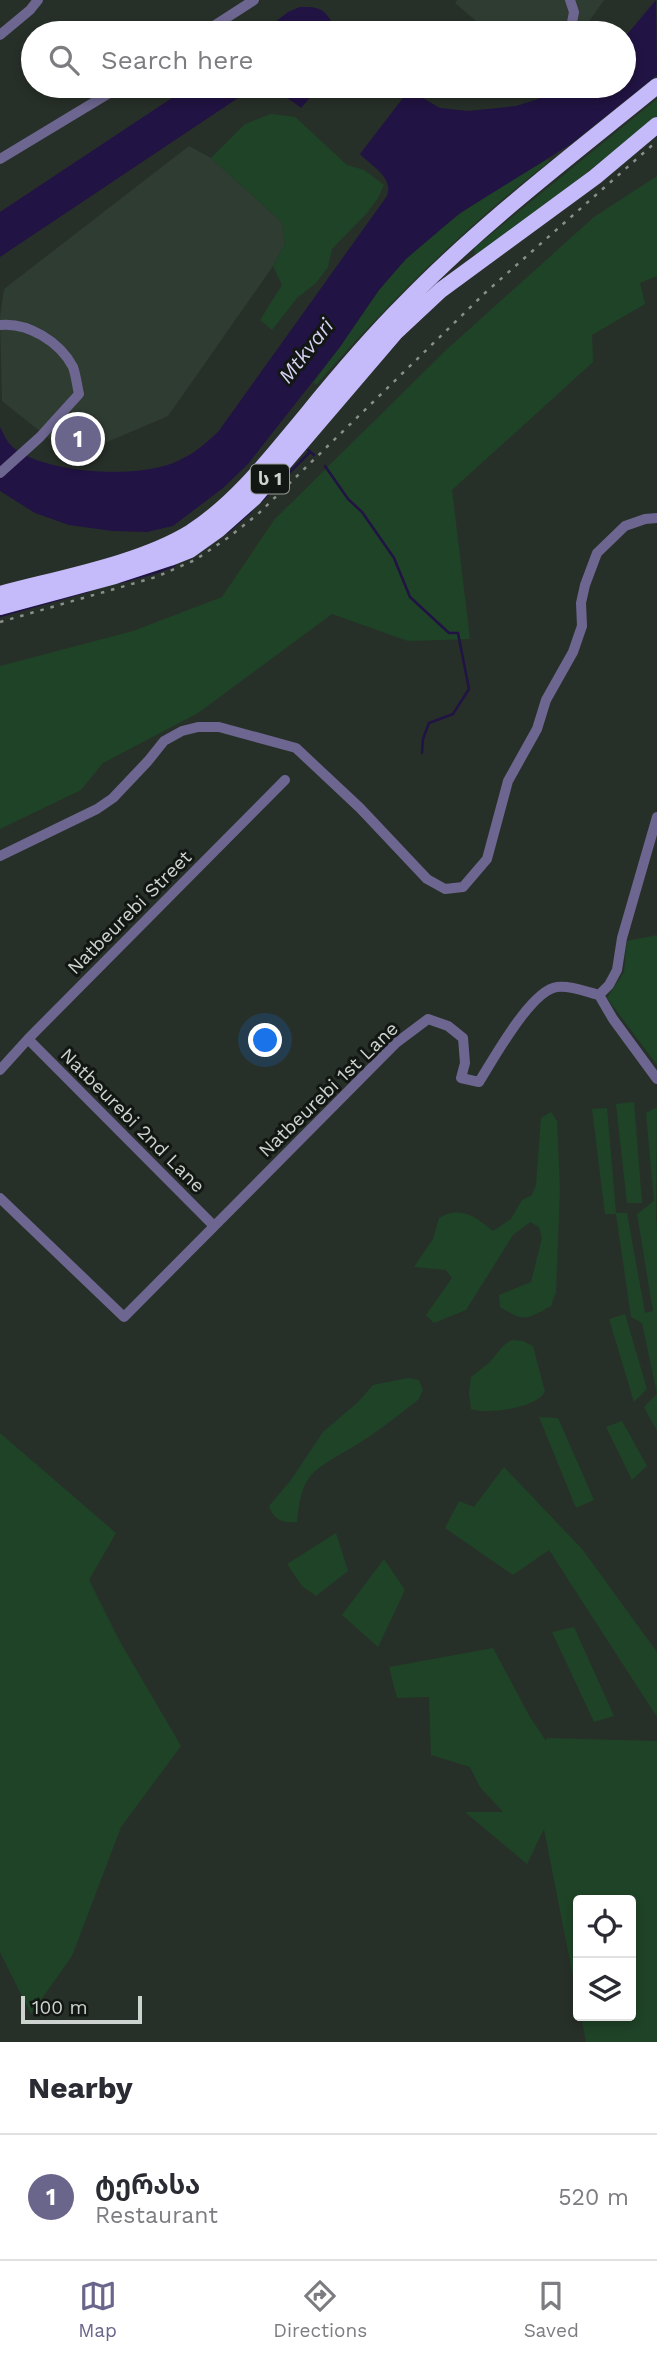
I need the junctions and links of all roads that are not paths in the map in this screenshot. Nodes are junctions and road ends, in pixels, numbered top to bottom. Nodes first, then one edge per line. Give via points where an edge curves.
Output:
1 (38, 0) edge
2 (254, 0) edge
3 (570, 0) edge
4 (222, 21) edge
5 (572, 21) edge
6 (0, 35) edge
7 (657, 86) edge
8 (101, 98) edge
9 (657, 125) edge
10 (0, 159) edge
11 (0, 324) edge
12 (0, 473) edge
13 (657, 518) edge
14 (0, 594) edge
15 (0, 607) edge
16 (285, 780) dead end
17 (657, 817) edge
18 (0, 856) edge
19 (599, 995) junction
20 (28, 1039) junction
21 (0, 1070) edge
22 (657, 1079) edge
23 (0, 1198) edge
24 (214, 1227) junction

1 - 6 street
2 - 4 street
3 - 5 street
7 - 14 highway, ს 1 via 474,237 404,303 241,491 202,525 136,556
8 - 10 street
9 - 15 highway, ს 1 via 595,177 442,290 395,333 254,498 218,530 170,558
11 - 12 street via 27,328 48,338 73,367 79,394
13 - 18 street via 625,526 597,553 585,586 582,626 573,652 508,781 487,859 463,887 446,889 427,879 296,748 219,727 182,731 164,741 122,789 97,809
16 - 20 street, Natbeurebi Street
17 - 19 street via 617,970
19 - 22 street
19 - 24 street, Natbeurebi 1st Lane via 557,987 544,992 521,1016 479,1082 461,1078 463,1038 428,1019 396,1044
20 - 21 street, Natbeurebi Street
20 - 24 street, Natbeurebi 2nd Lane
23 - 24 street, Natbeurebi 1st Lane via 124,1317

